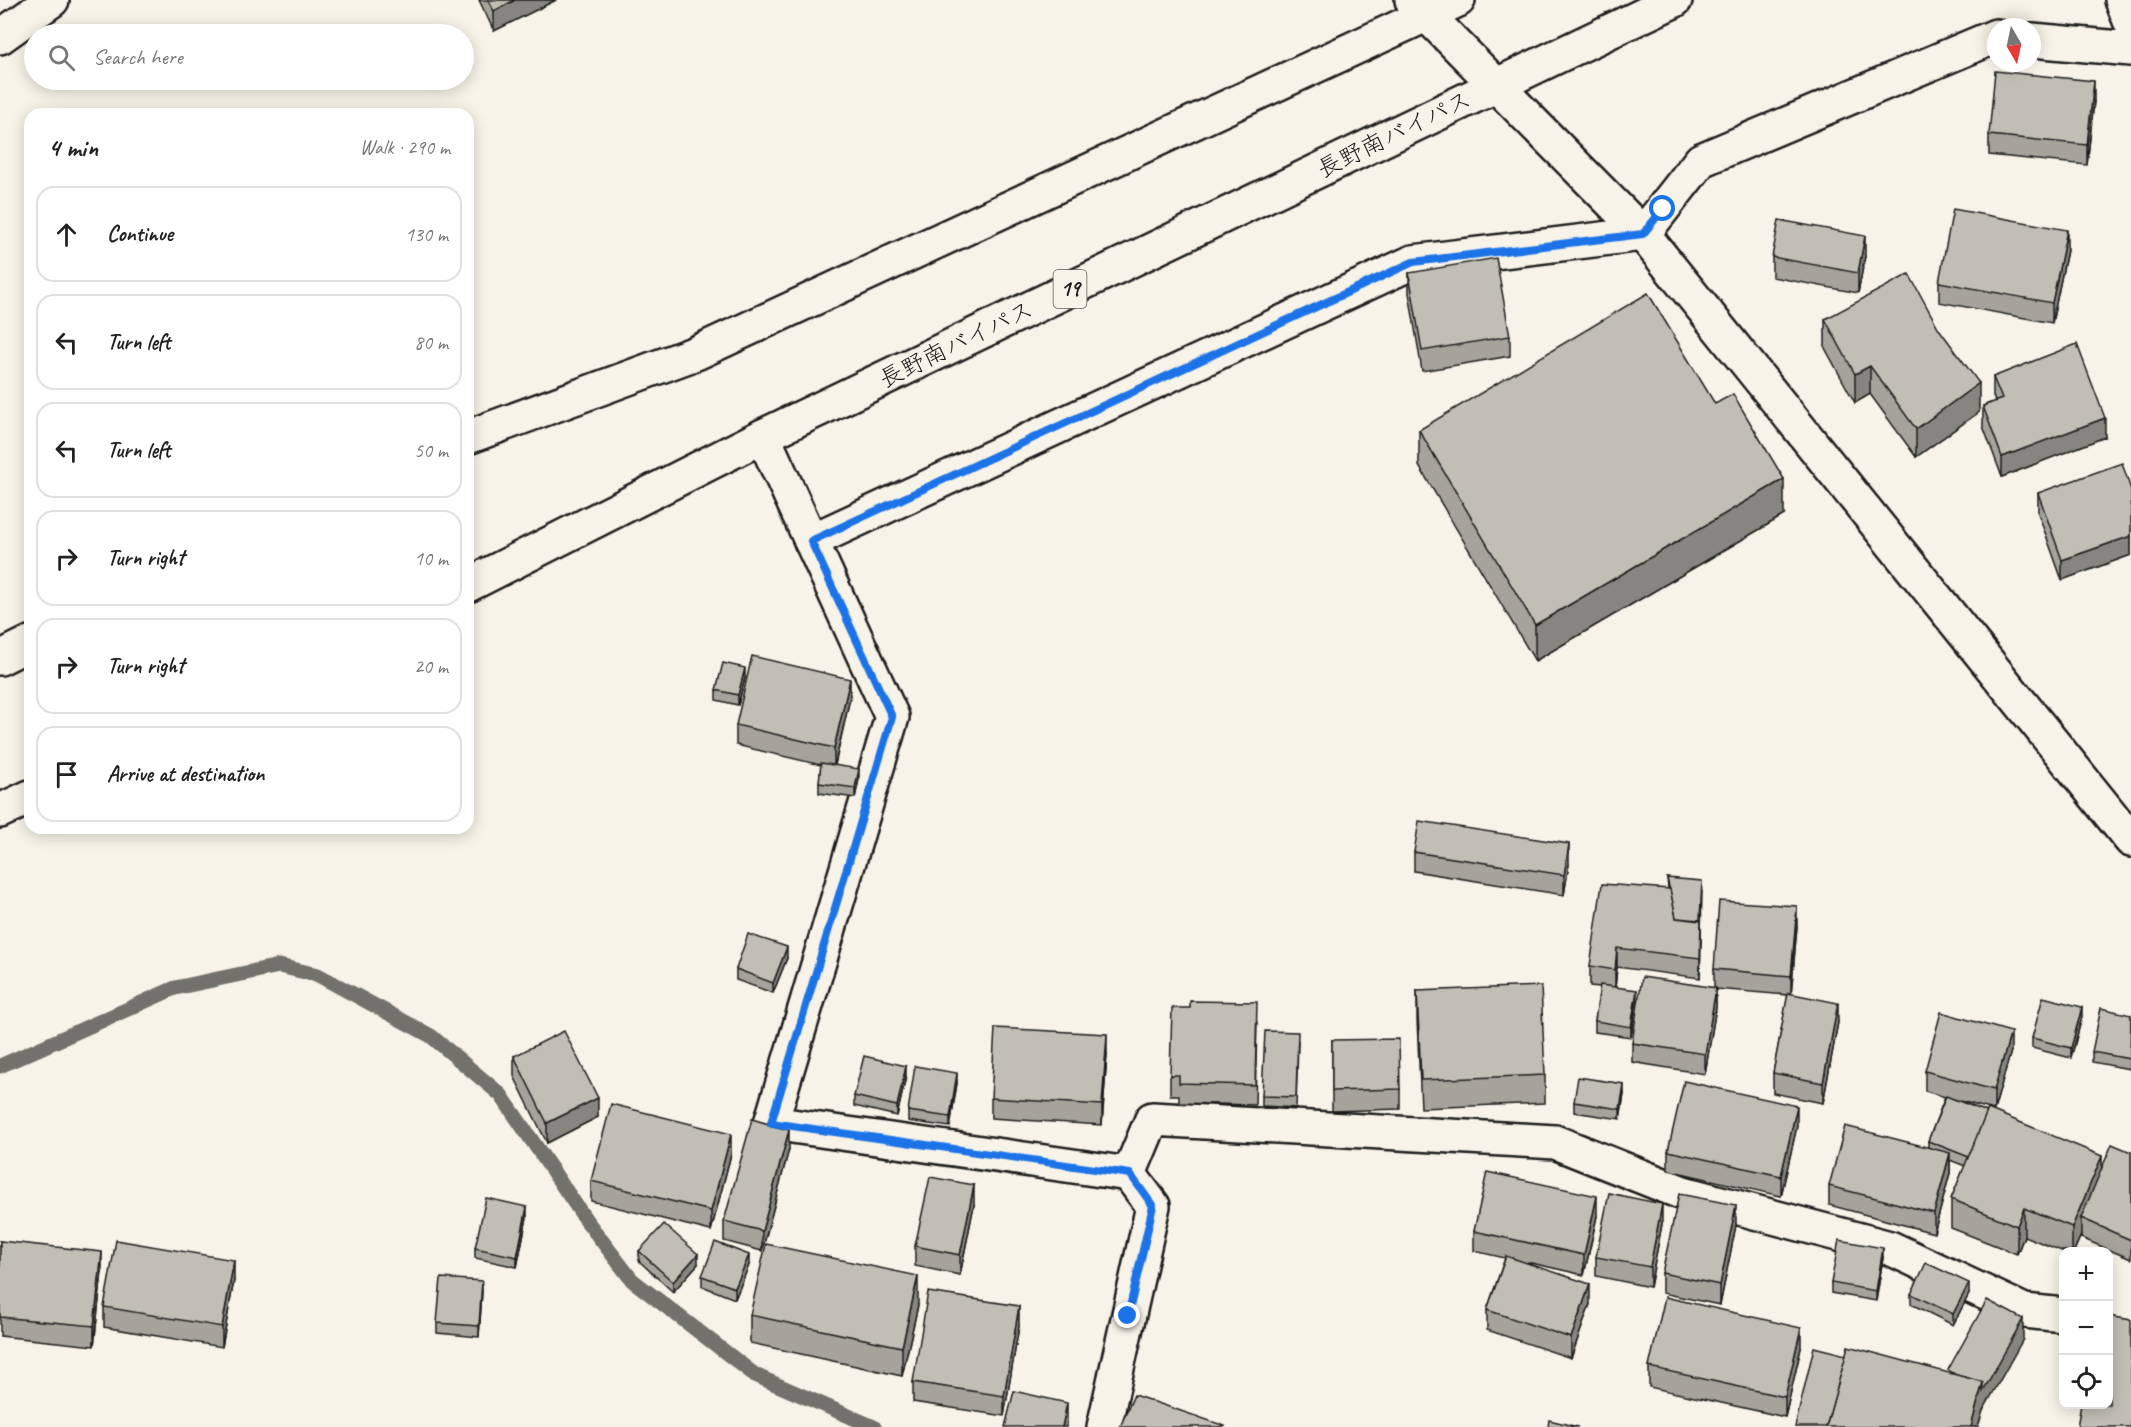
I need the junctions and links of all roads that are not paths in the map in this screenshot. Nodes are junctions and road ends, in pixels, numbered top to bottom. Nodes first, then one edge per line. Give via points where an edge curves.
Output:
1 (52, 0) edge
2 (1458, 0) edge
3 (1675, 0) edge
4 (2122, 0) edge
5 (1419, 7) edge
6 (2131, 23) edge
7 (0, 37) edge
8 (1987, 40) edge
9 (2041, 41) edge
10 (2131, 50) edge
11 (1497, 85) junction
12 (1643, 234) junction
13 (474, 435) edge
14 (764, 436) junction
15 (811, 541) junction
16 (474, 582) edge
17 (24, 646) edge
18 (0, 658) edge
19 (24, 800) edge
20 (0, 811) edge
21 (2131, 840) edge
22 (1130, 1174) junction
23 (2059, 1314) edge
24 (1104, 1427) edge

1 - 7 main road
2 - 5 main road
3 - 11 main road, 長野南バイパス / 19
4 - 6 main road
5 - 11 main road
5 - 13 main road via 1032,199 696,353
8 - 12 main road via 1701,160
9 - 10 main road
11 - 12 main road
11 - 14 main road, 長野南バイパス / 19
12 - 15 main road via 1413,262
12 - 21 main road
14 - 15 main road
14 - 16 main road, 長野南バイパス / 19
15 - 22 main road via 892,717 771,1123
17 - 18 main road
19 - 20 main road
22 - 23 main road via 1152,1119 1555,1143 1683,1192 1890,1248 2024,1311
22 - 24 main road via 1153,1206

